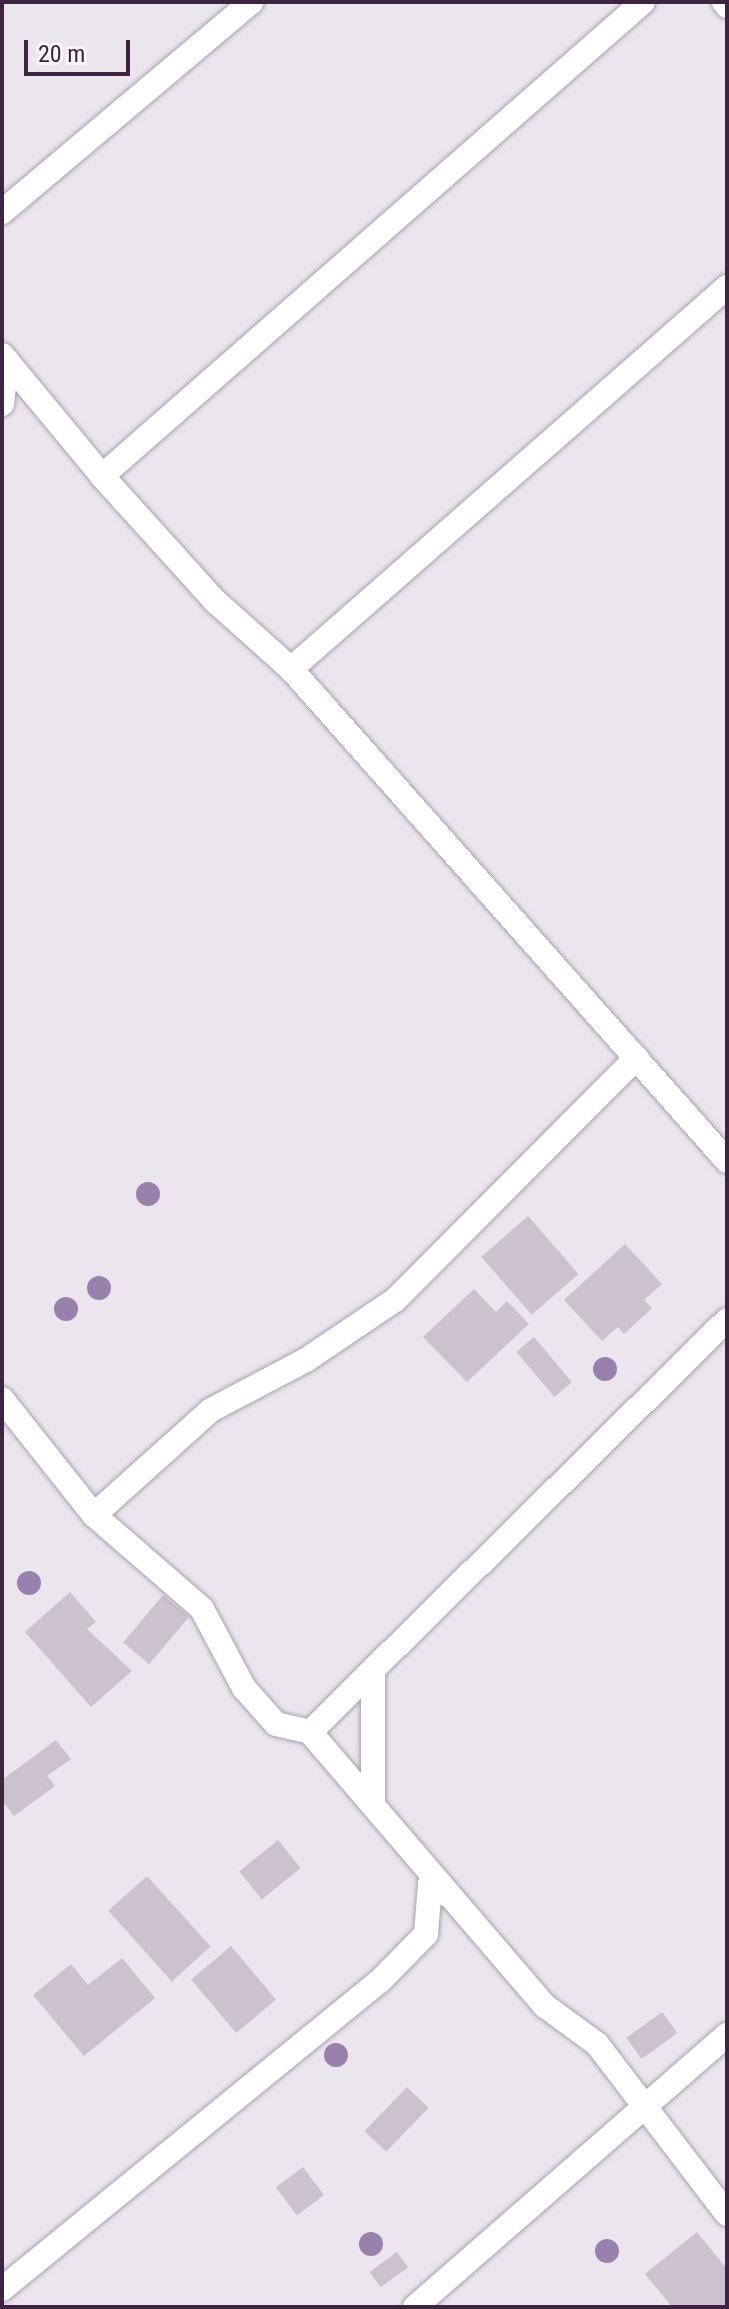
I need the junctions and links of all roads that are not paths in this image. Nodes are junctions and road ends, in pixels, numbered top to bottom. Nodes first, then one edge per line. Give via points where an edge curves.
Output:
1 (251, 2) edge
2 (643, 2) edge
3 (2, 212) edge
4 (727, 287) edge
5 (4, 358) edge
6 (2, 404) edge
7 (102, 476) junction
8 (291, 669) junction
9 (636, 1058) junction
10 (727, 1161) edge
11 (727, 1320) edge
12 (2, 1399) edge
13 (94, 1515) junction
14 (373, 1672) junction
15 (310, 1732) junction
16 (373, 1800) junction
17 (458, 1902) junction
18 (727, 2035) edge
19 (641, 2107) junction
20 (727, 2214) edge
21 (2, 2289) edge
22 (415, 2307) edge

1 - 3 street
2 - 7 street
4 - 8 street
5 - 6 street
5 - 7 street
7 - 8 street via 215,601
8 - 9 street
9 - 10 street
9 - 13 street via 395,1300 306,1360 211,1410
11 - 14 street
12 - 13 street
13 - 15 street via 202,1609 244,1688 276,1724
14 - 15 street
14 - 16 street
15 - 16 street
16 - 17 street
17 - 19 street via 545,2006 597,2044
17 - 21 street via 430,1884 426,1934 380,1981
18 - 19 street
19 - 20 street
19 - 22 street

